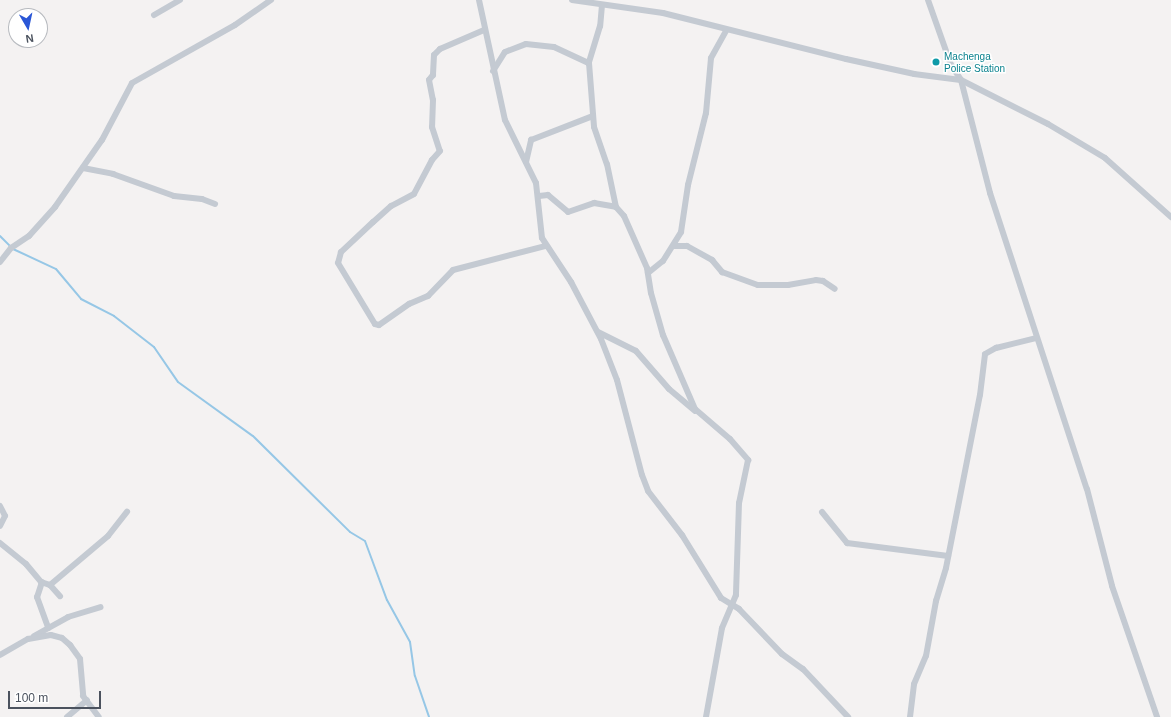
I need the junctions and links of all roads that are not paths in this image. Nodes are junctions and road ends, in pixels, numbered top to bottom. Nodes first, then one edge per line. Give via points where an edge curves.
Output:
1 (180, 0) edge
2 (271, 0) edge
3 (479, 0) edge
4 (572, 0) edge
5 (928, 0) edge
6 (602, 5) junction
7 (154, 15) dead end
8 (484, 30) junction
9 (726, 30) junction
10 (589, 63) junction
11 (493, 71) junction
12 (961, 80) junction
13 (593, 116) junction
14 (526, 162) junction
15 (83, 168) junction
16 (539, 196) junction
17 (215, 204) dead end
18 (616, 207) junction
19 (1171, 217) edge
20 (546, 246) junction
21 (673, 246) junction
22 (0, 262) edge
23 (648, 273) junction
24 (835, 289) dead end
25 (598, 332) junction
26 (1036, 338) junction
27 (699, 414) junction
28 (0, 506) edge
29 (127, 512) dead end
30 (822, 512) dead end
31 (0, 526) edge
32 (0, 543) edge
33 (948, 556) junction
34 (42, 582) junction
35 (50, 585) junction
36 (60, 596) dead end
37 (732, 605) junction
38 (101, 607) dead end
39 (48, 628) junction
40 (29, 638) junction
41 (0, 655) edge
42 (87, 700) junction
43 (68, 717) edge
44 (99, 717) edge
45 (706, 717) edge
46 (848, 717) edge
47 (910, 717) edge
48 (1157, 717) edge

1 - 7 street
2 - 15 street via 235,25 132,83 102,140
3 - 8 street
4 - 6 street
5 - 12 street via 951,65
6 - 9 street via 663,13
6 - 10 street via 600,26
8 - 11 street
8 - 20 street via 440,49 434,55 433,75 429,80 433,100 432,127 440,151 432,160 414,194 391,206 373,222 341,252 338,263 375,324 379,325 409,304 428,296 453,270
9 - 12 street via 907,72
9 - 21 street via 711,58 706,113 688,185 681,232
10 - 11 street via 554,47 526,44 505,52
10 - 13 street
11 - 14 street via 505,120
12 - 19 street via 1048,124 1105,158
12 - 26 street via 990,193
13 - 14 street via 531,140
13 - 18 street via 596,135 613,186
14 - 16 street
15 - 17 street via 113,174 174,196 202,199
15 - 22 street via 36,228 11,248
16 - 18 street via 548,195 568,212 594,203
16 - 20 street via 540,231
18 - 23 street via 624,216
20 - 25 street
21 - 23 street via 663,261
21 - 24 street via 687,246 712,260 722,272 758,285 788,285 816,280 823,281
23 - 27 street via 663,335
25 - 27 street via 636,351 668,389
25 - 37 street via 617,380 648,491 682,535 718,594
26 - 33 street via 986,352
26 - 48 street via 1087,489 1112,586
27 - 37 street via 730,439 748,460 739,503 736,595
28 - 31 street via 5,516
29 - 35 street via 108,536
30 - 33 street via 847,543
32 - 34 street via 14,552
33 - 47 street via 936,601 926,656 914,684
34 - 35 street
34 - 39 street via 37,598
35 - 36 street
37 - 45 street via 726,613 722,628
37 - 46 street via 782,654 803,669
38 - 39 street via 68,617
39 - 40 street
40 - 41 street
40 - 42 street via 51,636 62,638 70,645 82,663 82,691
42 - 43 street
42 - 44 street

